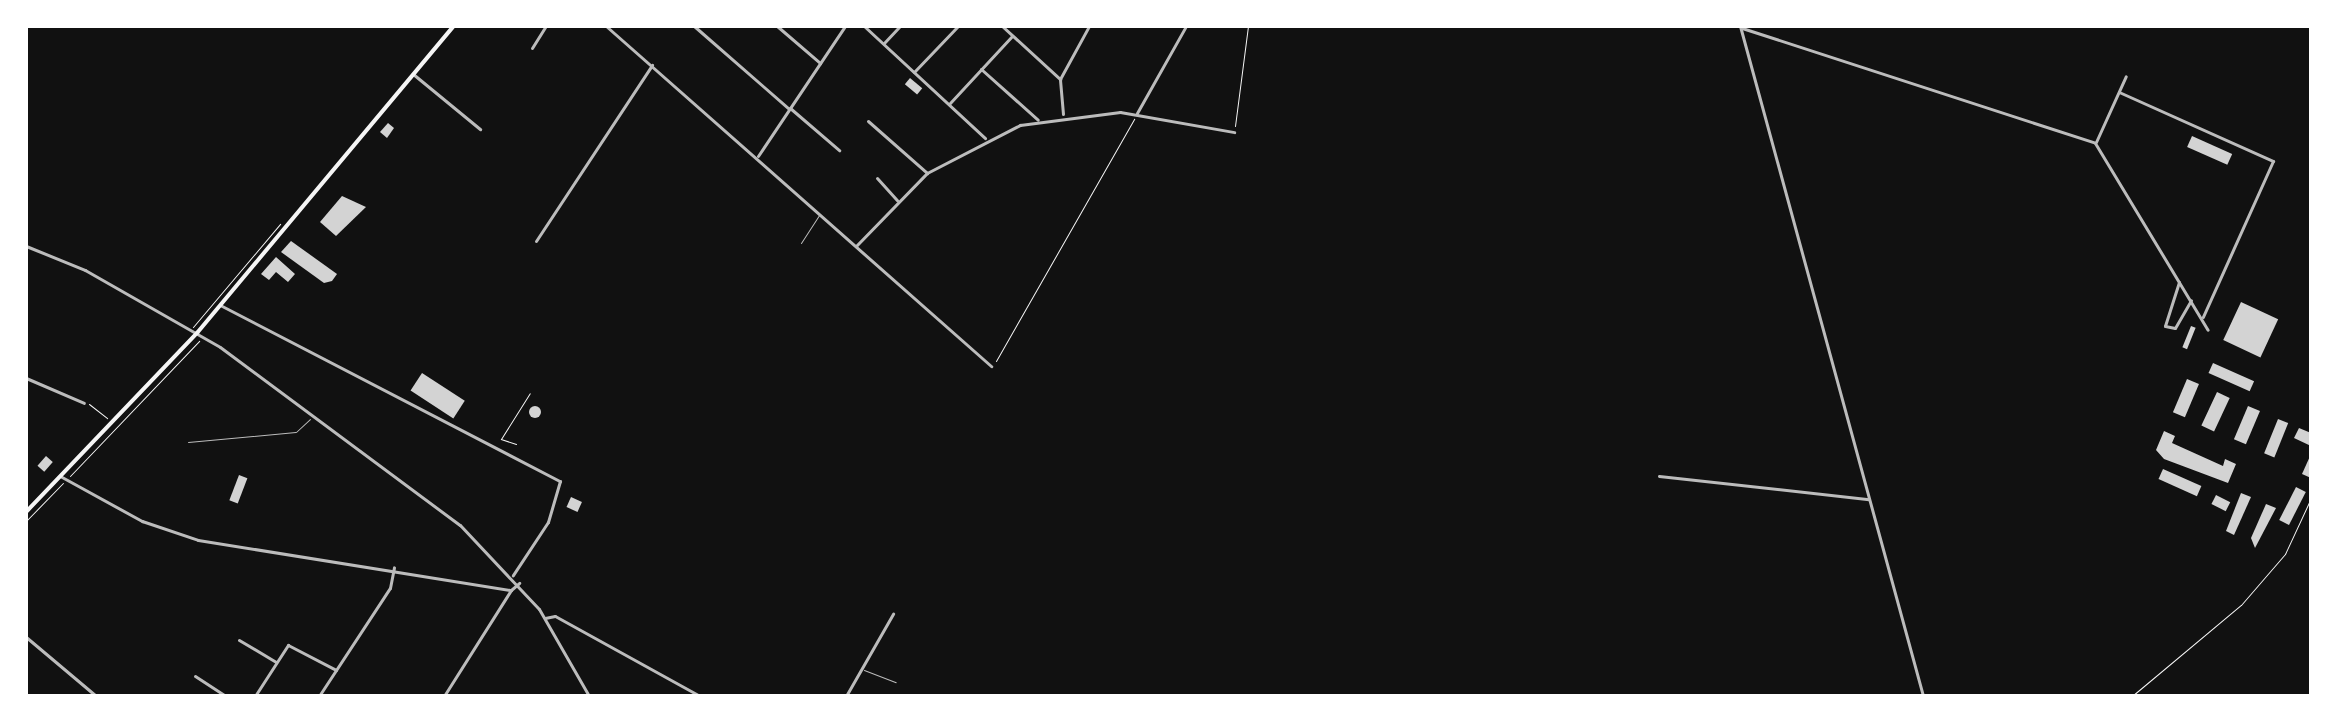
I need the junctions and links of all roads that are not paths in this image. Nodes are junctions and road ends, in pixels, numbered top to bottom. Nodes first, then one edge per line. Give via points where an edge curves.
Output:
1 (454, 26) edge
2 (546, 26) edge
3 (606, 26) edge
4 (694, 26) edge
5 (706, 26) edge
6 (777, 26) edge
7 (845, 26) edge
8 (864, 26) edge
9 (900, 26) edge
10 (958, 26) edge
11 (1002, 26) edge
12 (1089, 26) edge
13 (1186, 26) edge
14 (1741, 27) edge
15 (701, 32) junction
16 (1012, 36) junction
17 (884, 43) junction
18 (532, 48) dead end
19 (820, 63) junction
20 (652, 65) junction
21 (981, 69) junction
22 (914, 72) junction
23 (413, 74) junction
24 (2126, 76) dead end
25 (1060, 79) junction
26 (2119, 92) junction
27 (949, 105) junction
28 (789, 109) junction
29 (1137, 113) junction
30 (1063, 115) junction
31 (1038, 120) junction
32 (868, 121) dead end
33 (480, 129) dead end
34 (1234, 132) road end
35 (985, 138) junction
36 (2095, 143) junction
37 (839, 150) dead end
38 (757, 157) junction
39 (927, 173) junction
40 (877, 178) dead end
41 (897, 200) junction
42 (820, 213) junction
43 (536, 241) dead end
44 (801, 243) dead end
45 (26, 246) edge
46 (856, 246) junction
47 (2179, 282) junction
48 (2191, 300) junction
49 (220, 305) junction
50 (2203, 318) junction
51 (2208, 330) dead end
52 (197, 333) junction
53 (991, 366) road end
54 (26, 378) edge
55 (84, 403) road end
56 (313, 415) junction
57 (188, 442) dead end
58 (60, 476) junction
59 (1659, 476) dead end
60 (1869, 499) junction
61 (26, 512) edge
62 (394, 567) junction
63 (513, 575) junction
64 (519, 583) junction
65 (511, 590) junction
66 (893, 614) dead end
67 (545, 618) junction
68 (26, 637) edge
69 (239, 640) dead end
70 (276, 662) junction
71 (861, 669) junction
72 (336, 670) junction
73 (195, 676) dead end
74 (896, 682) dead end
75 (96, 696) edge
76 (226, 696) edge
77 (255, 696) edge
78 (319, 696) edge
79 (444, 696) edge
80 (589, 696) edge
81 (700, 696) edge
82 (846, 696) edge
83 (1923, 696) edge

1 - 23 main road
2 - 18 street
3 - 20 street
4 - 15 street
5 - 15 street
6 - 19 street
7 - 19 street
8 - 17 street
9 - 17 street
10 - 22 street
11 - 16 street
12 - 25 street
13 - 29 street
14 - 36 street
14 - 60 street
15 - 28 street
16 - 21 street
16 - 25 street
17 - 22 street
19 - 28 street
20 - 38 street
20 - 43 street
21 - 27 street
21 - 31 street
22 - 27 street
23 - 33 street
23 - 49 main road
24 - 26 street
25 - 30 street
26 - 36 street
26 - 50 street via 2273,161
27 - 35 street
28 - 37 street
28 - 38 street
29 - 30 street
29 - 34 street
30 - 31 street
31 - 35 street
32 - 39 street
35 - 39 street
36 - 47 street
38 - 42 street
39 - 41 street
40 - 41 street
41 - 46 street
42 - 44 lane
42 - 46 street
45 - 52 street
46 - 53 street
47 - 48 street
47 - 48 street via 2165,326 2175,328
48 - 50 street
49 - 52 main road
49 - 63 street via 560,481 548,522
50 - 51 street
52 - 56 street
52 - 58 main road
54 - 55 street
56 - 57 lane via 296,432
56 - 63 street via 460,525
58 - 61 main road
58 - 62 street via 184,537
59 - 60 street
60 - 83 street
62 - 65 street
62 - 72 street via 390,588
63 - 64 street
64 - 65 street
64 - 67 street
65 - 79 street
66 - 71 street
67 - 80 street
67 - 81 street via 555,616
68 - 75 street
69 - 70 street
70 - 72 street via 294,644
70 - 77 street
71 - 74 lane
71 - 82 street
72 - 78 street
73 - 76 street

